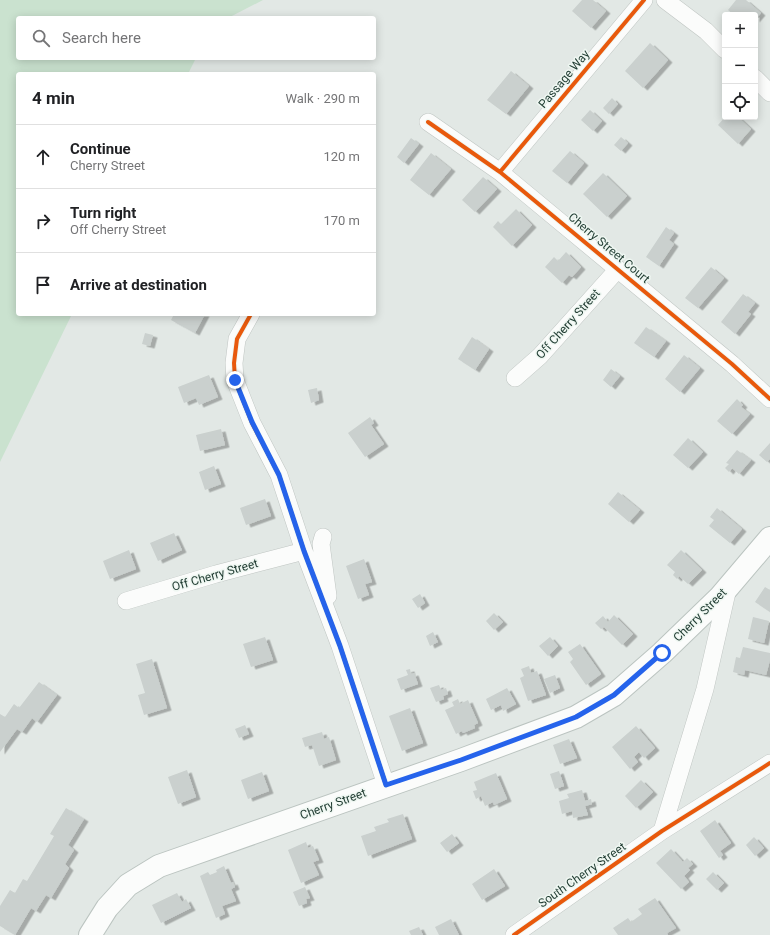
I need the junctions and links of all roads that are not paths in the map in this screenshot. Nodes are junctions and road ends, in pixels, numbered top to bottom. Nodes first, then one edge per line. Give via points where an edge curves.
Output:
1 (644, 0) edge
2 (665, 0) edge
3 (723, 48) edge
4 (758, 81) edge
5 (770, 93) edge
6 (428, 122) dead end
7 (500, 172) junction
8 (618, 269) junction
9 (250, 316) edge
10 (515, 378) dead end
11 (770, 399) edge
12 (323, 537) dead end
13 (770, 538) edge
14 (304, 551) junction
15 (728, 588) junction
16 (126, 601) dead end
17 (333, 626) junction
18 (770, 763) edge
19 (386, 785) junction
20 (662, 831) junction
21 (90, 935) edge
22 (514, 935) edge

1 - 7 street, Passage Way
2 - 3 street via 706,31
4 - 5 street
6 - 7 street, Cherry Street Court
7 - 8 street, Cherry Street Court
8 - 10 street, Off Cherry Street via 540,356
8 - 11 street, Cherry Street Court
9 - 14 street via 237,340 235,380 252,422 279,475
12 - 17 street via 321,544
13 - 15 main road, Cherry Street
14 - 16 street, Off Cherry Street
14 - 17 street
15 - 19 main road, Cherry Street via 662,653 614,695 576,717
15 - 20 street via 705,689
17 - 19 street
18 - 20 street, South Cherry Street
19 - 21 main road, Cherry Street via 159,866 128,885 107,908
20 - 22 street, South Cherry Street

